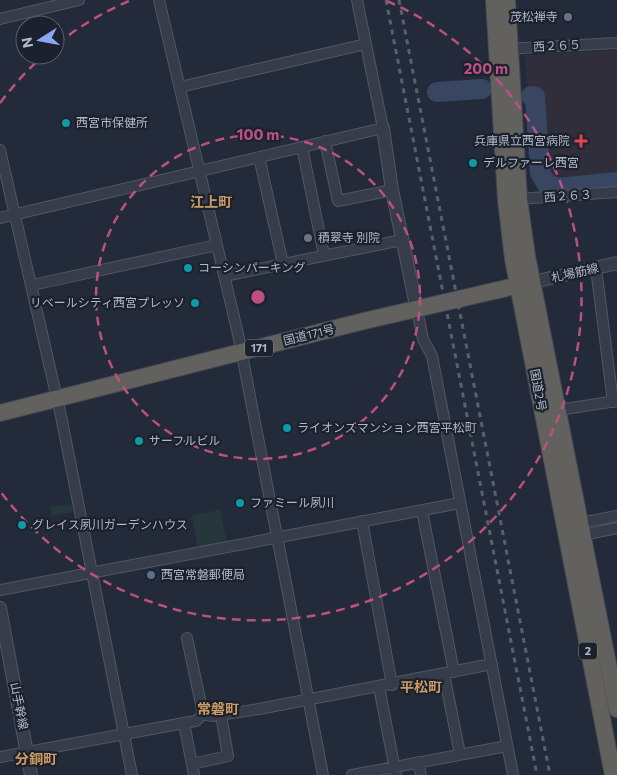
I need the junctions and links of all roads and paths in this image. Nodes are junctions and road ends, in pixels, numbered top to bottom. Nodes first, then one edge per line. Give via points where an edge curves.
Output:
1 (79, 0) edge
2 (158, 0) edge
3 (357, 0) edge
4 (494, 0) edge
5 (507, 0) edge
6 (0, 19) edge
7 (617, 43) edge
8 (366, 44) junction
9 (503, 49) junction
10 (180, 87) junction
11 (383, 128) junction
12 (325, 141) junction
13 (302, 147) junction
14 (0, 150) edge
15 (258, 157) junction
16 (201, 170) junction
17 (392, 190) junction
18 (617, 192) edge
19 (519, 199) junction
20 (15, 214) junction
21 (0, 218) edge
22 (402, 240) junction
23 (217, 245) junction
24 (324, 255) junction
25 (617, 263) edge
26 (283, 264) junction
27 (596, 268) junction
28 (224, 276) junction
29 (526, 284) junction
30 (32, 285) junction
31 (417, 310) junction
32 (241, 352) junction
33 (57, 398) junction
34 (615, 401) edge
35 (558, 410) junction
36 (0, 413) edge
37 (460, 503) junction
38 (422, 511) junction
39 (617, 516) edge
40 (362, 521) junction
41 (617, 528) edge
42 (574, 531) junction
43 (277, 537) junction
44 (93, 574) junction
45 (0, 590) edge
46 (0, 608) edge
47 (187, 638) dead end
48 (492, 664) junction
49 (449, 673) junction
50 (392, 684) junction
51 (379, 687) junction
52 (308, 699) junction
53 (617, 709) edge
54 (203, 714) junction
55 (221, 715) junction
56 (184, 723) junction
57 (124, 734) junction
58 (507, 746) junction
59 (27, 752) junction
60 (460, 754) junction
61 (0, 757) edge
62 (418, 762) junction
63 (192, 764) junction
64 (396, 771) edge
65 (32, 775) edge
66 (132, 775) edge
67 (194, 775) edge
68 (323, 775) edge
69 (352, 775) edge
70 (421, 775) edge
71 (513, 775) edge
72 (614, 775) edge

1 - 6 street
2 - 10 street
3 - 8 street
4 - 9 highway, 国道2号 / 2
5 - 9 highway, 国道2号 / 2
7 - 9 street, 西２６５
8 - 10 street
8 - 11 street
9 - 19 highway, 国道2号 / 2
9 - 29 highway, 国道2号 / 2 via 506,200
10 - 16 street
11 - 12 street
11 - 17 street
12 - 13 street
12 - 17 street via 338,201
13 - 15 street
13 - 24 street
14 - 20 street
15 - 16 street
15 - 26 street
16 - 20 street
16 - 23 street
17 - 22 street
18 - 19 street, 西２６３
19 - 29 highway, 国道2号 / 2
20 - 21 street
20 - 30 street
22 - 24 street
22 - 31 street
23 - 28 street
23 - 30 street
24 - 26 street
25 - 27 street, 札場筋線
26 - 28 street
27 - 29 street, 札場筋線
27 - 34 street
28 - 32 street
29 - 31 highway, 国道171号 / 171
29 - 35 highway, 国道2号 / 2
29 - 42 highway, 国道2号 / 2
30 - 33 street
31 - 32 highway, 国道171号 / 171
31 - 37 street via 432,356
32 - 33 highway, 国道171号 / 171
32 - 43 street
33 - 36 highway, 国道171号 / 171
33 - 44 street
34 - 35 street
35 - 42 highway, 国道2号 / 2
37 - 38 street
37 - 48 street
38 - 40 street
38 - 49 street
39 - 42 street
40 - 43 street
40 - 50 street
41 - 42 street
42 - 53 highway, 国道2号 / 2
42 - 72 highway, 国道2号 / 2
43 - 44 street
43 - 52 street
44 - 45 street
44 - 57 street
46 - 59 street, 山手幹線
47 - 54 street
48 - 49 street
48 - 58 street
49 - 50 street
49 - 60 street
50 - 51 street
51 - 52 street
51 - 64 street
52 - 55 street
52 - 68 street
54 - 55 street
54 - 56 street via 196,721
55 - 63 street via 228,756
56 - 57 street
56 - 63 street
57 - 59 street
57 - 66 street
58 - 60 street
58 - 71 street
59 - 61 street
59 - 65 street, 山手幹線
60 - 62 street
62 - 64 street
62 - 70 street
63 - 67 street
64 - 69 street

